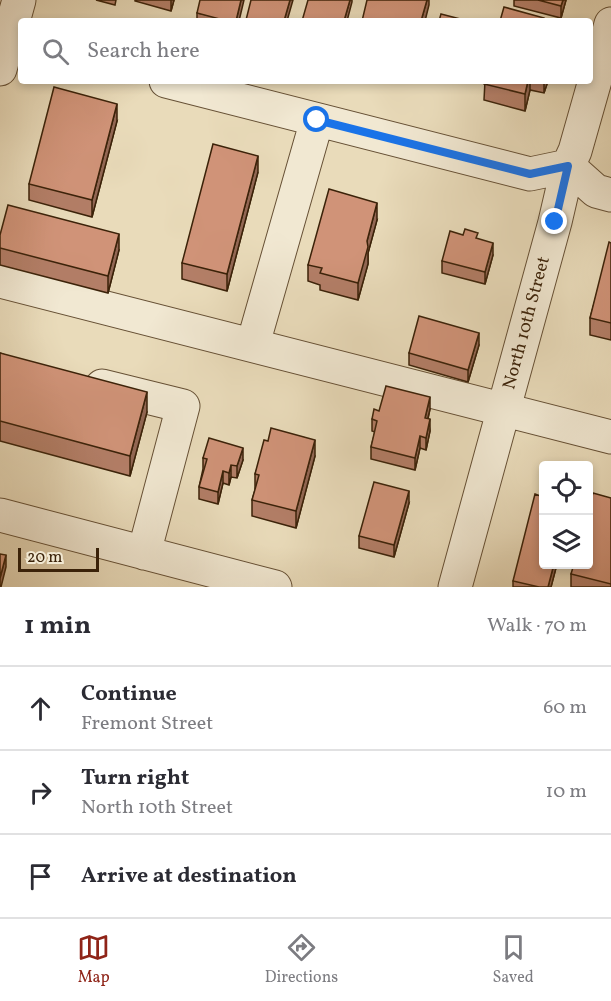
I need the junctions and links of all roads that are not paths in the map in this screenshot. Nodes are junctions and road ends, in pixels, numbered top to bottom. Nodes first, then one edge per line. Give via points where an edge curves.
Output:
1 (19, 0) edge
2 (611, 24) edge
3 (7, 47) edge
4 (178, 84) edge
5 (317, 120) junction
6 (568, 166) junction
7 (611, 195) edge
8 (0, 280) edge
9 (253, 344) junction
10 (69, 377) edge
11 (504, 409) junction
12 (611, 437) edge
13 (0, 515) edge
14 (144, 553) junction
15 (275, 587) edge
16 (455, 587) edge

1 - 3 street
2 - 6 street, North 10th Street
4 - 5 street
5 - 6 street via 530,174
5 - 9 street
6 - 7 street via 596,191
6 - 11 street, North 10th Street
8 - 9 street
9 - 11 street
10 - 14 street via 183,406
11 - 12 street
11 - 16 street, North 10th Street
13 - 14 street
14 - 15 street

